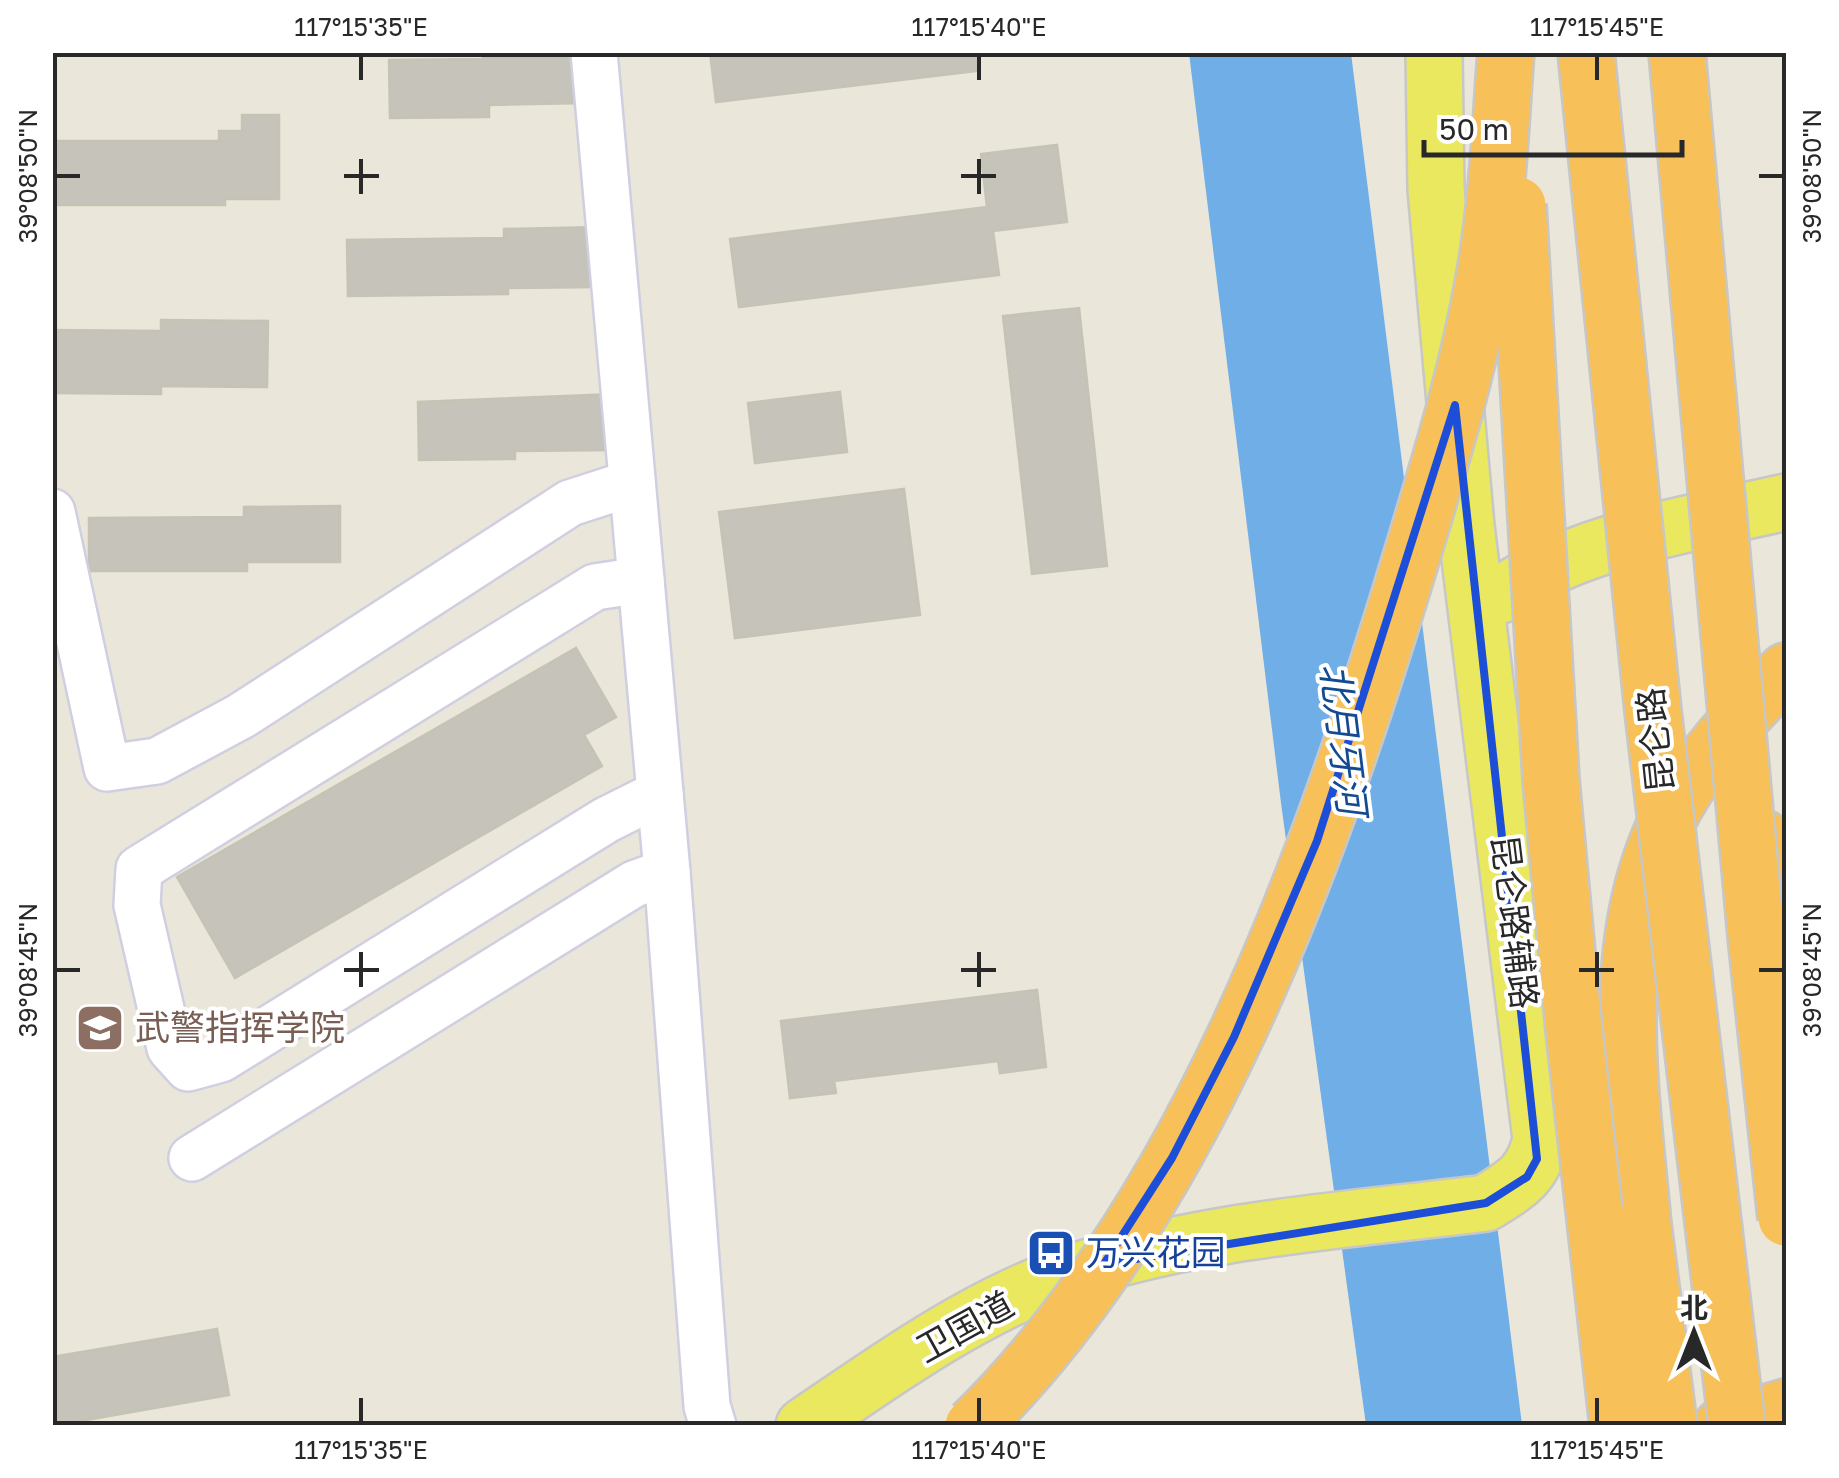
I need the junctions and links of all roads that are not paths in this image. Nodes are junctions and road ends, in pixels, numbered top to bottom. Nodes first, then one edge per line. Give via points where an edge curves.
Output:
1 (594, 52) edge
2 (1434, 52) edge
3 (1507, 52) edge
4 (1586, 52) edge
5 (1678, 52) edge
6 (632, 483) junction
7 (1786, 502) edge
8 (52, 512) edge
9 (641, 580) junction
10 (1475, 616) junction
11 (1786, 671) edge
12 (1742, 758) junction
13 (660, 793) junction
14 (667, 872) junction
15 (1786, 932) edge
16 (192, 1158) dead end
17 (1486, 1203) joint
18 (1786, 1218) edge
19 (1786, 1407) edge
20 (713, 1426) edge
21 (804, 1426) edge
22 (973, 1426) edge
23 (1618, 1426) edge
24 (1669, 1426) edge
25 (1722, 1426) edge
26 (1737, 1426) edge

1 - 6 lane
2 - 10 main road, 昆仑路辅路 via 1436,189
3 - 22 highway, bridge via 1490,240 1467,360 1386,642 1317,841 1234,1037 1172,1158 1091,1285
3 - 23 highway, bridge via 1551,780
4 - 26 highway, 昆仑路, bridge via 1653,710
5 - 12 highway, bridge
6 - 8 lane via 570,503 240,716 156,762 107,768
6 - 9 lane
7 - 10 main road via 1560,562 1519,582
9 - 13 lane
9 - 13 lane via 595,587 139,870 138,905 170,1048 188,1068 221,1059
10 - 17 main road, 昆仑路辅路 via 1541,1139 1527,1177
11 - 24 highway, bridge via 1734,723 1684,790 1634,931 1628,981 1631,1088
12 - 15 highway, bridge
12 - 18 highway, bridge
13 - 14 lane
14 - 16 lane via 634,884
14 - 20 lane
17 - 21 main road, 卫国道 via 1141,1253 1059,1277 965,1322
19 - 25 highway

